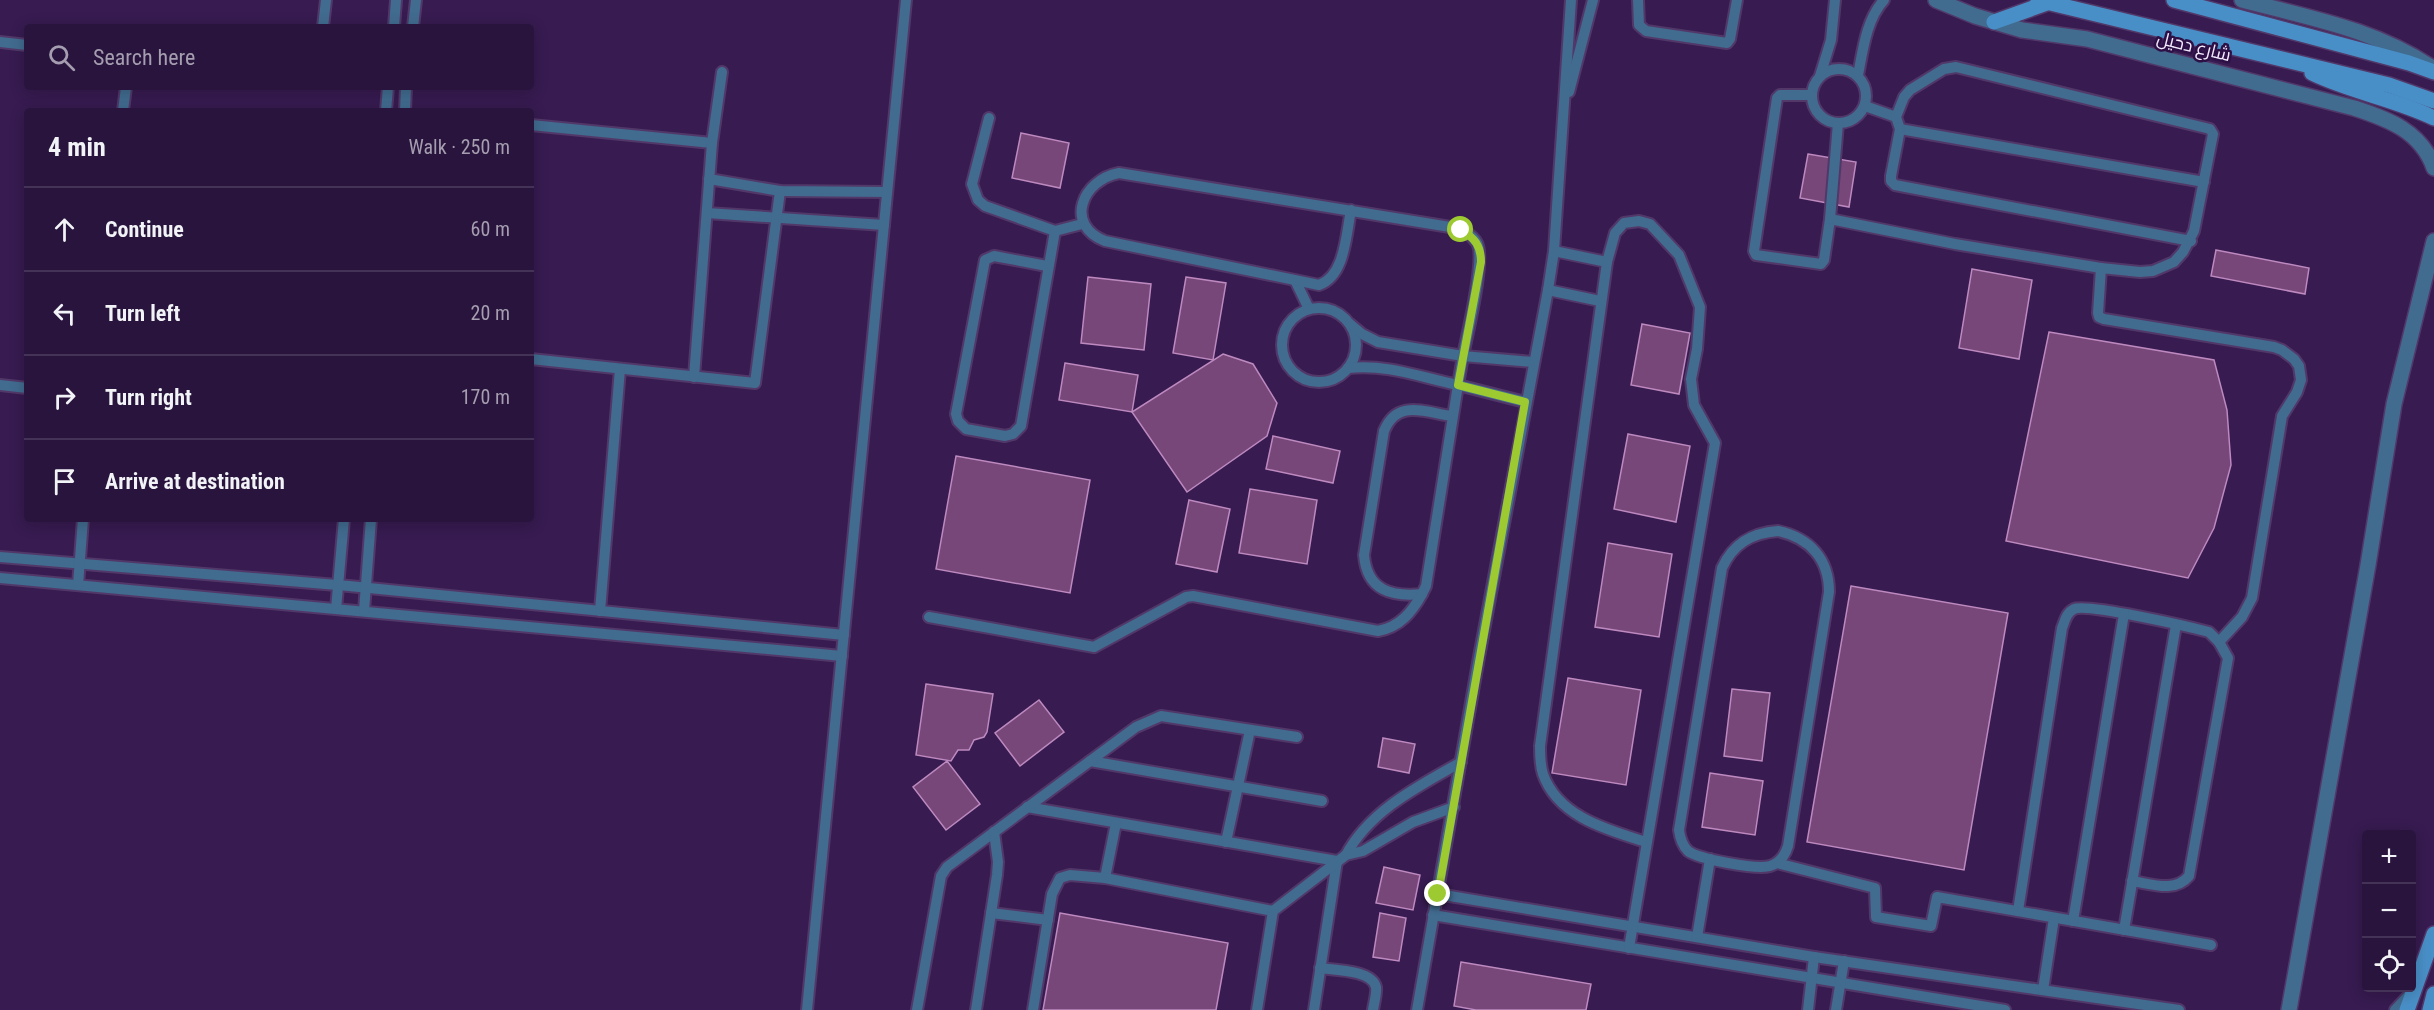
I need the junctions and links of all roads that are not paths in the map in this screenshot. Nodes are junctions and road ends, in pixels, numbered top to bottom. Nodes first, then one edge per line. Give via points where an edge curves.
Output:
1 (326, 0) edge
2 (396, 0) edge
3 (416, 0) edge
4 (906, 0) edge
5 (1571, 0) edge
6 (1593, 0) edge
7 (1624, 0) edge
8 (1737, 0) edge
9 (1835, 0) edge
10 (1884, 0) edge
11 (1936, 0) edge
12 (2174, 0) edge
13 (2242, 0) edge
14 (1637, 1) edge
15 (2043, 1) edge
16 (1994, 22) junction
17 (323, 24) edge
18 (394, 24) edge
19 (413, 24) edge
20 (0, 42) edge
21 (24, 45) edge
22 (2294, 62) junction
23 (2434, 70) edge
24 (722, 72) dead end
25 (1857, 75) junction
26 (1820, 76) junction
27 (126, 90) edge
28 (388, 90) edge
29 (406, 90) edge
30 (1812, 95) junction
31 (2434, 101) edge
32 (1865, 106) junction
33 (123, 108) edge
34 (386, 108) edge
35 (405, 108) edge
36 (1896, 117) junction
37 (989, 118) dead end
38 (2434, 118) edge
39 (1562, 121) junction
40 (1838, 123) junction
41 (534, 125) edge
42 (1900, 129) junction
43 (712, 143) junction
44 (2432, 162) edge
45 (709, 179) junction
46 (2204, 182) junction
47 (780, 191) junction
48 (887, 192) junction
49 (1351, 210) junction
50 (707, 213) junction
51 (776, 216) junction
52 (1830, 219) junction
53 (1082, 224) junction
54 (884, 225) junction
55 (1054, 231) junction
56 (2191, 240) junction
57 (2434, 241) edge
58 (1554, 251) junction
59 (1606, 262) junction
60 (1047, 266) junction
61 (2101, 268) junction
62 (1296, 282) junction
63 (1548, 290) junction
64 (1600, 301) junction
65 (1309, 309) junction
66 (1350, 324) junction
67 (1464, 356) junction
68 (534, 359) edge
69 (1533, 362) junction
70 (1348, 368) junction
71 (620, 369) junction
72 (694, 377) junction
73 (0, 385) edge
74 (1458, 385) junction
75 (24, 388) edge
76 (1525, 402) junction
77 (1452, 416) junction
78 (83, 522) edge
79 (344, 522) edge
80 (371, 522) edge
81 (0, 557) edge
82 (79, 564) junction
83 (0, 578) edge
84 (78, 585) junction
85 (338, 585) junction
86 (366, 588) junction
87 (1422, 594) junction
88 (336, 609) junction
89 (364, 611) junction
90 (600, 611) junction
91 (2124, 614) junction
92 (929, 617) dead end
93 (2176, 625) junction
94 (844, 635) junction
95 (2219, 642) junction
96 (842, 656) junction
97 (1250, 730) junction
98 (1297, 737) dead end
99 (1090, 761) junction
100 (1461, 762) junction
101 (1237, 787) junction
102 (1322, 801) dead end
103 (1027, 807) junction
104 (1454, 807) junction
105 (1116, 823) junction
106 (994, 832) junction
107 (1226, 842) junction
108 (1646, 842) junction
109 (1342, 858) junction
110 (1710, 859) junction
111 (1777, 863) junction
112 (1106, 878) junction
113 (2132, 881) junction
114 (1438, 894) junction
115 (1273, 910) junction
116 (2018, 911) junction
117 (991, 913) junction
118 (1433, 915) junction
119 (2055, 918) junction
120 (1047, 920) junction
121 (2073, 921) junction
122 (1633, 926) junction
123 (2124, 930) junction
124 (2434, 934) edge
125 (1697, 937) junction
126 (2211, 945) dead end
127 (1629, 948) junction
128 (1814, 957) junction
129 (1845, 961) junction
130 (1320, 968) junction
131 (1812, 979) junction
132 (1840, 984) junction
133 (2416, 985) edge
134 (2043, 990) junction
135 (2413, 992) edge
136 (2414, 992) edge
137 (2434, 994) edge
138 (2171, 1009) edge
139 (807, 1010) edge
140 (917, 1010) edge
141 (976, 1010) edge
142 (1033, 1010) edge
143 (1257, 1010) edge
144 (1314, 1010) edge
145 (1373, 1010) edge
146 (1417, 1010) edge
147 (1808, 1010) edge
148 (1836, 1010) edge
149 (2005, 1010) edge
150 (2289, 1010) edge
151 (2395, 1010) edge
152 (2407, 1010) edge
153 (2430, 1010) edge

1 - 17 lane
2 - 18 lane
3 - 19 lane
4 - 48 lane
5 - 39 lane
6 - 39 lane
7 - 14 lane
8 - 14 lane via 1726,43 1646,31 1639,24
9 - 26 lane via 1830,46
10 - 25 lane via 1873,14
11 - 16 street, شارع دحيل
12 - 23 main road
13 - 23 street via 2381,39
15 - 16 main road
15 - 22 main road, شارع دحيل
16 - 44 street, شارع دحيل via 2087,39 2354,108 2390,120 2412,136
20 - 21 lane
22 - 31 main road, شارع دحيل via 2389,85
22 - 38 main road via 2330,81
24 - 43 lane
25 - 26 lane via 1838,68
25 - 32 lane via 1866,89
26 - 30 lane
27 - 33 lane
28 - 34 lane
29 - 35 lane
30 - 40 lane via 1822,117
30 - 52 lane via 1778,95 1755,254 1821,264
32 - 36 lane
32 - 40 lane via 1854,119
36 - 42 lane
36 - 46 lane via 1910,90 1944,69 1956,67 2210,129 2214,134
37 - 55 lane via 972,184 978,200
39 - 58 lane
40 - 52 lane
41 - 43 lane
42 - 46 lane
42 - 56 lane via 1891,176 1895,185
43 - 45 lane
45 - 47 lane
45 - 50 lane
46 - 56 lane
47 - 48 lane
47 - 51 lane
48 - 54 lane
49 - 53 lane via 1119,173 1092,186
49 - 62 lane via 1335,275 1319,285
49 - 67 lane via 1461,230 1479,245 1481,262
50 - 51 lane
50 - 72 lane
51 - 54 lane
51 - 72 lane via 755,383
52 - 61 lane
53 - 55 lane
53 - 62 lane via 1089,233 1105,241
54 - 94 lane
55 - 60 lane
56 - 61 lane via 2174,262 2153,271
57 - 150 street via 2394,404
58 - 59 lane
58 - 63 lane
59 - 64 lane
59 - 108 lane via 1615,233 1624,223 1639,221 1650,224 1680,255 1700,307 1691,379 1694,405 1715,443
60 - 60 lane via 1021,426 1005,436 966,429 956,414 985,260 994,256
61 - 95 lane via 2099,317 2274,347 2289,354 2299,366 2300,386 2282,416 2252,598 2242,617
62 - 65 lane
63 - 64 lane
63 - 69 lane
64 - 108 lane via 1540,763 1558,797 1586,820
65 - 66 lane via 1339,313
65 - 70 lane via 1295,316 1281,343 1293,372 1306,380 1321,382 1336,378
66 - 67 lane via 1378,342
66 - 70 lane via 1356,346
67 - 69 lane
67 - 74 lane
68 - 71 lane
69 - 76 lane
70 - 74 lane via 1387,368
71 - 72 lane
71 - 90 lane
73 - 75 lane
74 - 76 lane
74 - 77 lane
76 - 100 lane
77 - 87 lane
77 - 87 lane via 1407,409 1392,416 1384,431 1365,565 1378,585 1389,592 1401,596
78 - 82 lane
79 - 85 lane
80 - 86 lane
81 - 82 lane
82 - 84 lane
82 - 85 lane
83 - 84 lane
84 - 88 lane
85 - 86 lane
85 - 88 lane
86 - 89 lane
86 - 90 lane
87 - 92 lane via 1397,625 1378,631 1186,597 1094,647
88 - 89 lane
89 - 96 lane
90 - 94 lane
91 - 93 lane
91 - 116 lane via 2076,608 2065,621
91 - 121 lane
93 - 95 lane via 2209,632
93 - 113 lane
94 - 96 lane
95 - 113 lane via 2228,658 2189,876 2170,887
96 - 139 lane
97 - 98 lane
97 - 99 lane via 1161,716 1136,727
97 - 101 lane
99 - 101 lane
99 - 103 lane
100 - 104 lane
100 - 109 lane via 1396,800 1354,840
101 - 102 lane
101 - 107 lane
103 - 105 lane
103 - 106 lane
104 - 109 lane via 1413,822 1363,851
104 - 114 lane
105 - 107 lane
105 - 112 lane
106 - 117 lane via 998,862
106 - 140 lane via 947,867 941,876
107 - 109 lane
108 - 122 lane
109 - 115 lane
109 - 130 lane
110 - 111 lane via 1764,868
110 - 111 lane via 1688,851 1679,830 1719,581 1726,559 1738,544 1778,531 1794,535 1815,549 1824,564 1829,592 1788,846
110 - 125 lane
111 - 116 lane via 1875,888 1876,917 1931,926 1936,897
112 - 115 lane
112 - 120 lane via 1060,878
113 - 123 lane
114 - 118 lane
114 - 122 lane
115 - 143 lane
116 - 119 lane
117 - 120 lane
117 - 141 lane
118 - 127 lane
118 - 146 lane
119 - 121 lane
119 - 134 lane
120 - 142 lane
121 - 123 lane
122 - 125 lane
122 - 127 lane
123 - 126 lane
124 - 133 main road
125 - 128 lane
127 - 131 lane
128 - 129 lane
128 - 131 lane
129 - 132 lane
129 - 134 lane
130 - 144 lane
130 - 145 lane via 1366,975 1373,980
131 - 132 lane
131 - 147 lane
132 - 148 lane
132 - 149 lane
134 - 138 lane
135 - 151 lane
136 - 152 main road
137 - 153 main road

